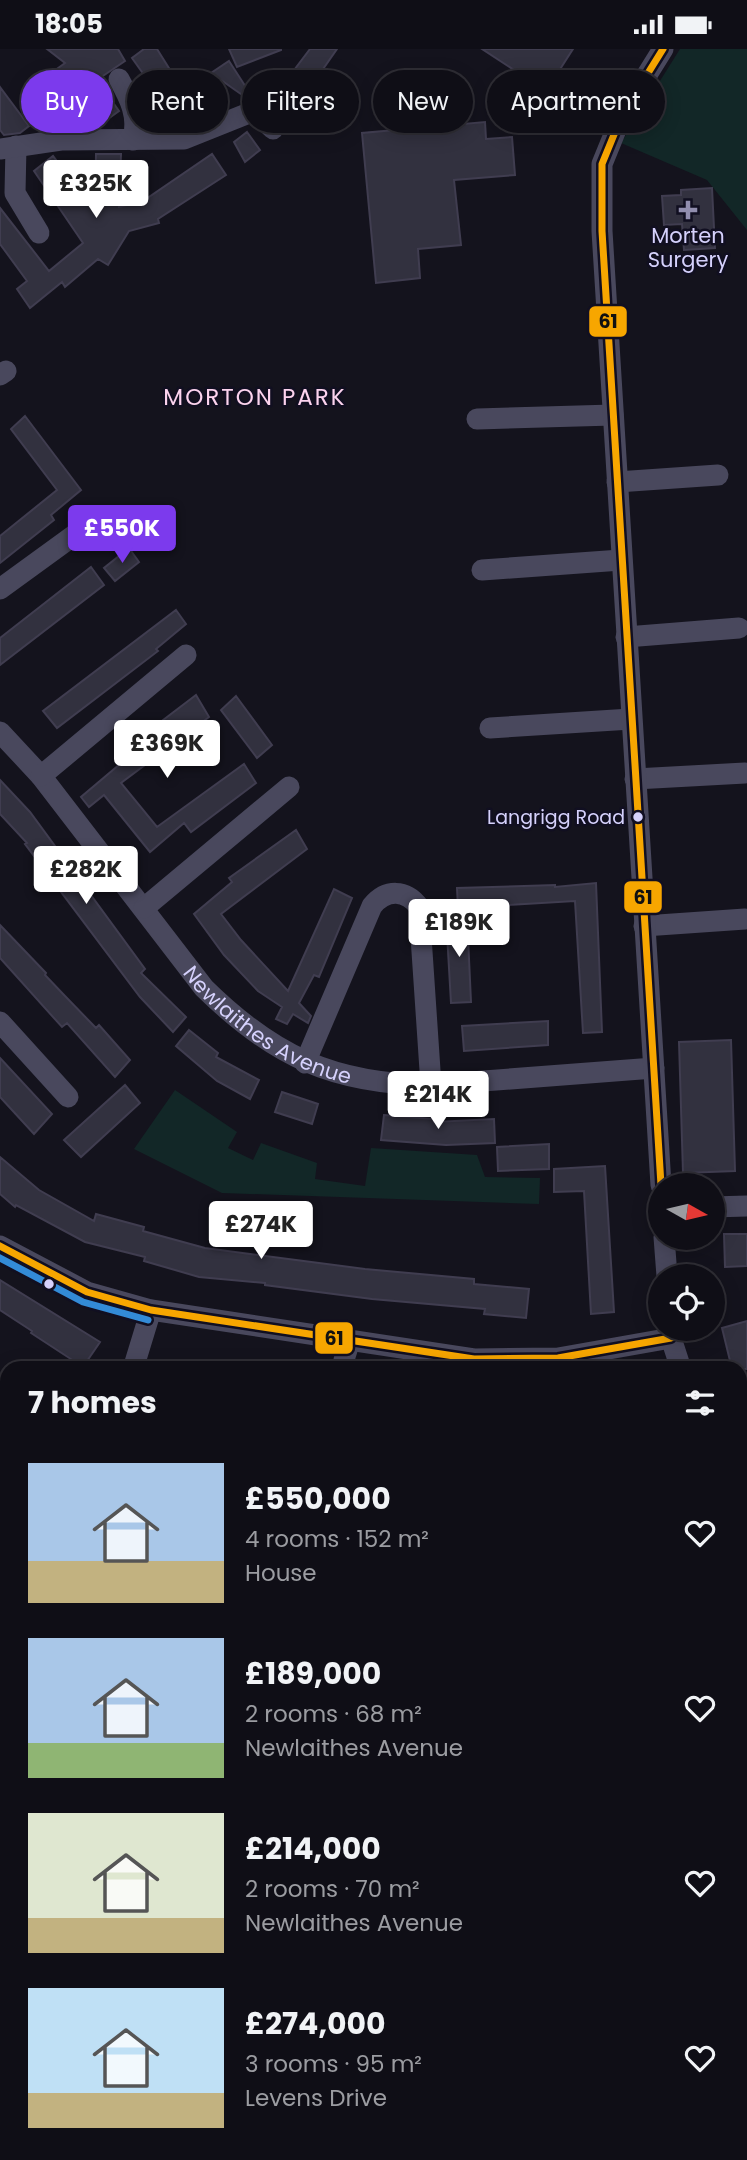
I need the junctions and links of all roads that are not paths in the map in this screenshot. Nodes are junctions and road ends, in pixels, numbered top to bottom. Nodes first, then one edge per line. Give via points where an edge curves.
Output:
1 (663, 49) edge
2 (118, 79) dead end
3 (242, 116) edge
4 (133, 140) junction
5 (8, 148) edge
6 (39, 233) dead end
7 (613, 415) junction
8 (477, 419) dead end
9 (718, 475) dead end
10 (617, 482) junction
11 (88, 525) dead end
12 (621, 560) junction
13 (482, 570) dead end
14 (0, 589) edge
15 (740, 628) dead end
16 (626, 637) junction
17 (186, 655) dead end
18 (631, 719) junction
19 (490, 728) dead end
20 (0, 732) edge
21 (745, 773) edge
22 (41, 776) junction
23 (635, 779) junction
24 (289, 787) dead end
25 (144, 908) junction
26 (745, 919) dead end
27 (644, 926) junction
28 (0, 1022) edge
29 (305, 1063) junction
30 (653, 1068) junction
31 (431, 1084) junction
32 (68, 1097) dead end
33 (660, 1173) edge
34 (747, 1206) edge
35 (725, 1207) edge
36 (0, 1246) edge
37 (151, 1310) junction
38 (350, 1340) junction
39 (648, 1341) edge
40 (673, 1341) edge
41 (135, 1361) edge
42 (344, 1361) edge
43 (587, 1361) edge
44 (679, 1361) edge

1 - 7 street via 622,115 602,164
2 - 4 street via 134,107
3 - 4 street via 184,139
4 - 5 street via 61,140
5 - 6 street via 15,194
7 - 8 street
7 - 10 street
9 - 10 street
10 - 12 street
11 - 14 street
12 - 13 street
12 - 16 street
15 - 16 street
16 - 18 street
17 - 22 street
18 - 19 street
18 - 23 street
20 - 22 street, Newlaithes Avenue
21 - 23 street
22 - 25 street, Newlaithes Avenue
23 - 27 street
24 - 25 street
25 - 29 street, Newlaithes Avenue via 204,988 229,1013
26 - 27 street
27 - 30 street
28 - 32 street
29 - 31 street, Newlaithes Avenue via 368,1081
29 - 31 street via 372,906 386,894 395,893 412,898 419,907
30 - 31 street, Newlaithes Avenue
30 - 33 street
34 - 35 street
36 - 37 street via 87,1292
37 - 38 street
37 - 41 street
38 - 42 street
38 - 43 street via 474,1359
39 - 43 street
40 - 44 street

